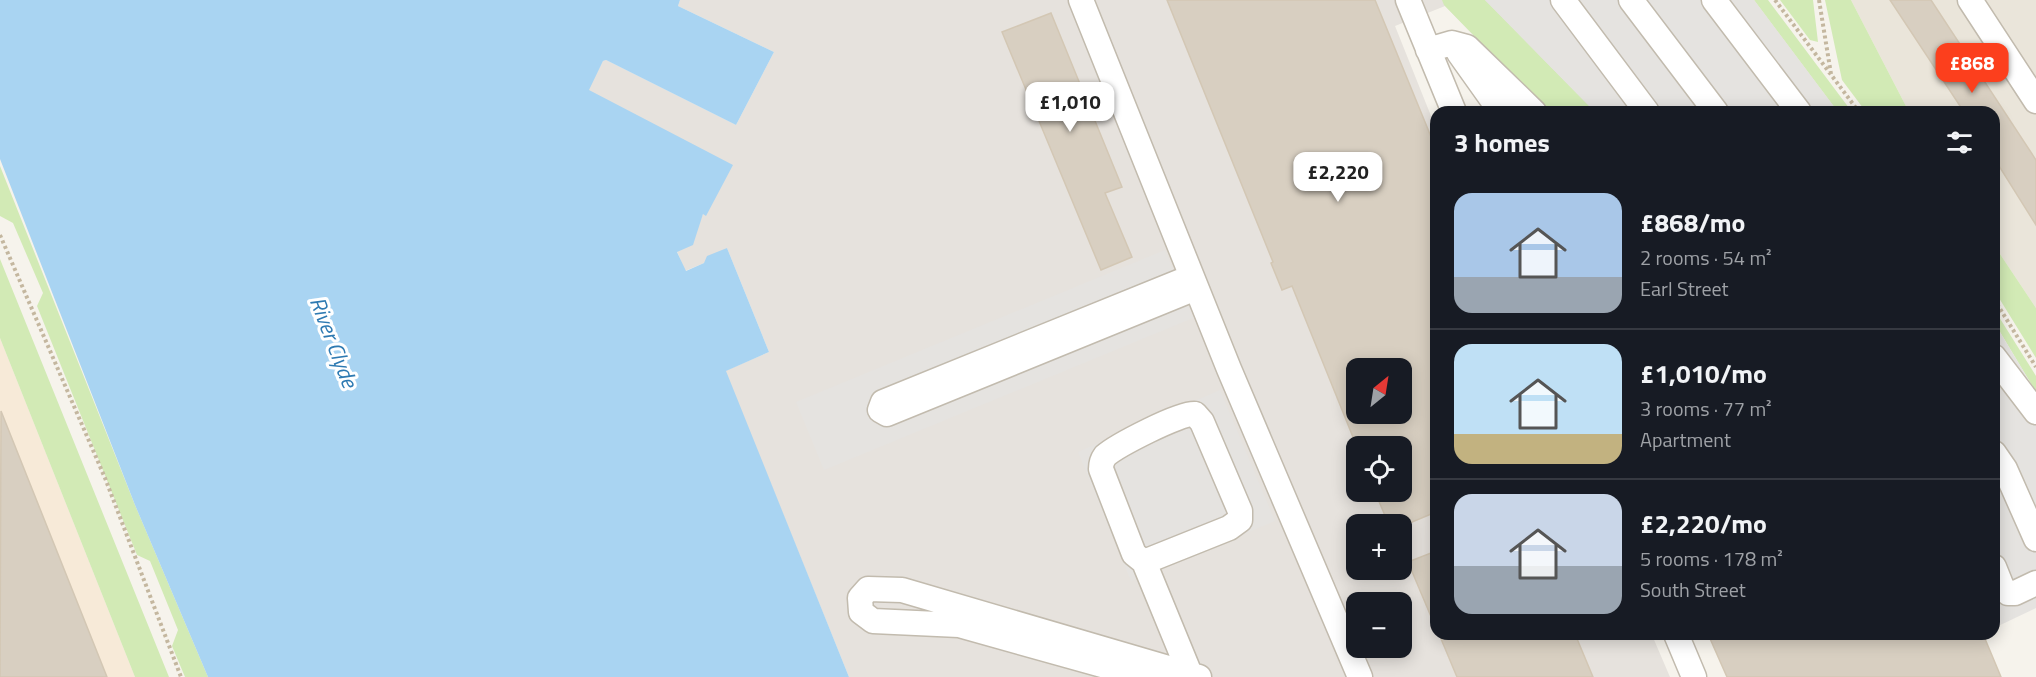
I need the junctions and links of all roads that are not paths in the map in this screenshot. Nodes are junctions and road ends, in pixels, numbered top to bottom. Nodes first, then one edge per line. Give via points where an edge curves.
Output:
1 (1081, 0) edge
2 (1408, 0) edge
3 (1563, 0) edge
4 (1631, 0) edge
5 (1714, 0) edge
6 (1970, 0) edge
7 (1452, 43) junction
8 (1428, 50) junction
9 (2036, 101) edge
10 (1451, 106) edge
11 (1497, 106) edge
12 (1528, 106) edge
13 (1642, 106) edge
14 (1711, 106) edge
15 (1794, 106) edge
16 (1194, 283) junction
17 (2000, 365) edge
18 (2036, 412) edge
19 (2000, 462) edge
20 (2036, 539) edge
21 (1144, 562) junction
22 (2000, 582) edge
23 (2036, 583) edge
24 (1679, 640) edge
25 (1194, 676) edge
26 (1145, 677) edge
27 (1360, 677) edge
28 (1694, 677) edge

1 - 16 street
2 - 8 street
3 - 13 street
4 - 14 street
5 - 15 street
6 - 9 street
7 - 8 street
7 - 11 street
7 - 12 street via 1476,54
8 - 10 street
16 - 16 street via 887,414 880,410 883,402
16 - 27 street
17 - 18 street
19 - 20 street
21 - 21 street via 1134,554 1101,474 1101,464 1116,449 1181,416 1195,414 1207,432 1240,511 1240,520
21 - 25 street
22 - 23 street via 2008,593
24 - 28 street
25 - 26 street via 902,590 874,588 860,598 861,612 873,621 959,625

